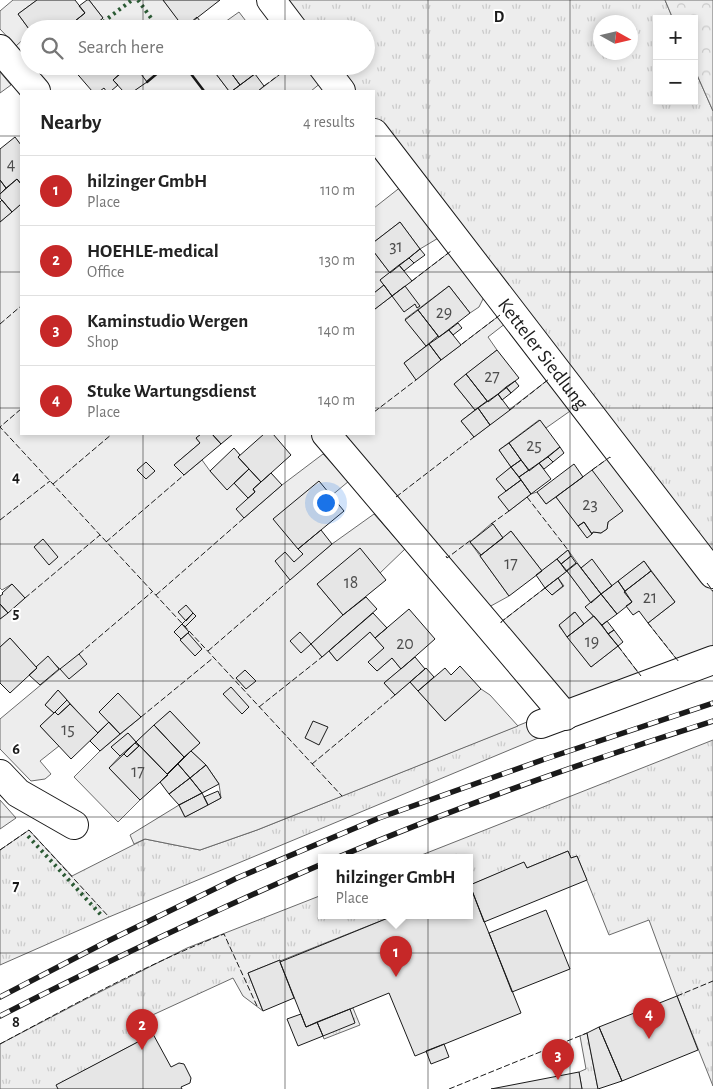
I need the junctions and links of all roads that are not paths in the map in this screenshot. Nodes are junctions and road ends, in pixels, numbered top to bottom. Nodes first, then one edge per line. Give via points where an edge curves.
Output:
1 (271, 0) edge
2 (286, 20) edge
3 (0, 49) edge
4 (20, 72) edge
5 (22, 75) edge
6 (329, 75) edge
7 (35, 90) edge
8 (340, 90) edge
9 (375, 134) edge
10 (327, 435) edge
11 (713, 574) edge
12 (713, 660) edge
13 (0, 774) edge
14 (74, 825) dead end

1 - 2 street
3 - 4 street
5 - 7 street
6 - 8 street
9 - 11 street, Ketteler Siedlung
10 - 12 street via 553,720
13 - 14 street via 18,794

